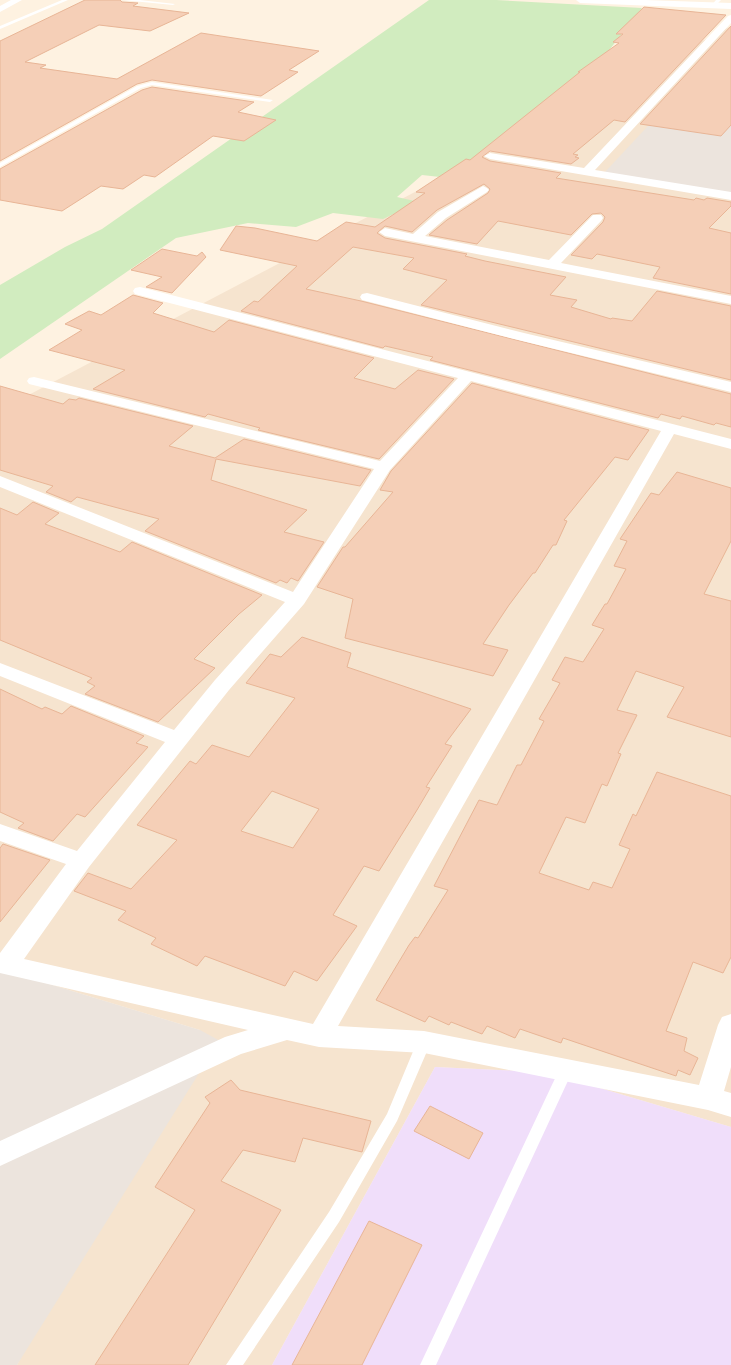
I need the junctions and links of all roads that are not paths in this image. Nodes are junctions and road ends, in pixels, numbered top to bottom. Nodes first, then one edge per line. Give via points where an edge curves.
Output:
1 (18, 0) edge
2 (66, 0) edge
3 (124, 0) edge
4 (580, 0) edge
5 (606, 0) edge
6 (716, 3) edge
7 (174, 4) dead end
8 (731, 6) edge
9 (0, 9) edge
10 (731, 18) edge
11 (0, 28) edge
12 (270, 100) dead end
13 (490, 156) dead end
14 (0, 165) edge
15 (587, 172) junction
16 (484, 190) dead end
17 (731, 196) edge
18 (597, 218) dead end
19 (385, 232) dead end
20 (416, 238) junction
21 (552, 265) junction
22 (140, 291) dead end
23 (367, 297) dead end
24 (731, 300) edge
25 (468, 376) junction
26 (34, 381) dead end
27 (731, 387) edge
28 (670, 428) junction
29 (731, 444) edge
30 (384, 467) junction
31 (0, 481) edge
32 (296, 600) junction
33 (0, 669) edge
34 (179, 740) junction
35 (0, 832) edge
36 (81, 861) junction
37 (3, 964) edge
38 (731, 1025) edge
39 (287, 1029) junction
40 (319, 1036) junction
41 (424, 1042) junction
42 (566, 1070) junction
43 (719, 1101) edge
44 (0, 1154) edge
45 (234, 1365) edge
46 (428, 1365) edge

1 - 9 street
2 - 11 lane
3 - 7 lane
4 - 5 street
5 - 6 street
6 - 8 street
10 - 15 street
12 - 14 lane via 152,83
13 - 15 street
15 - 17 street
16 - 20 street via 442,215
18 - 21 street
19 - 20 street
20 - 21 street
21 - 24 street
22 - 25 street
23 - 27 street
25 - 28 street
25 - 30 street
26 - 30 street
28 - 29 street
28 - 40 street
30 - 32 street
31 - 32 street
32 - 34 street
33 - 34 street
34 - 36 street
35 - 36 street
36 - 37 street
37 - 39 street
38 - 43 street
39 - 40 street
39 - 44 street via 234,1045
40 - 41 street
41 - 42 street
41 - 45 lane via 392,1117 334,1217
42 - 43 street
42 - 46 lane

